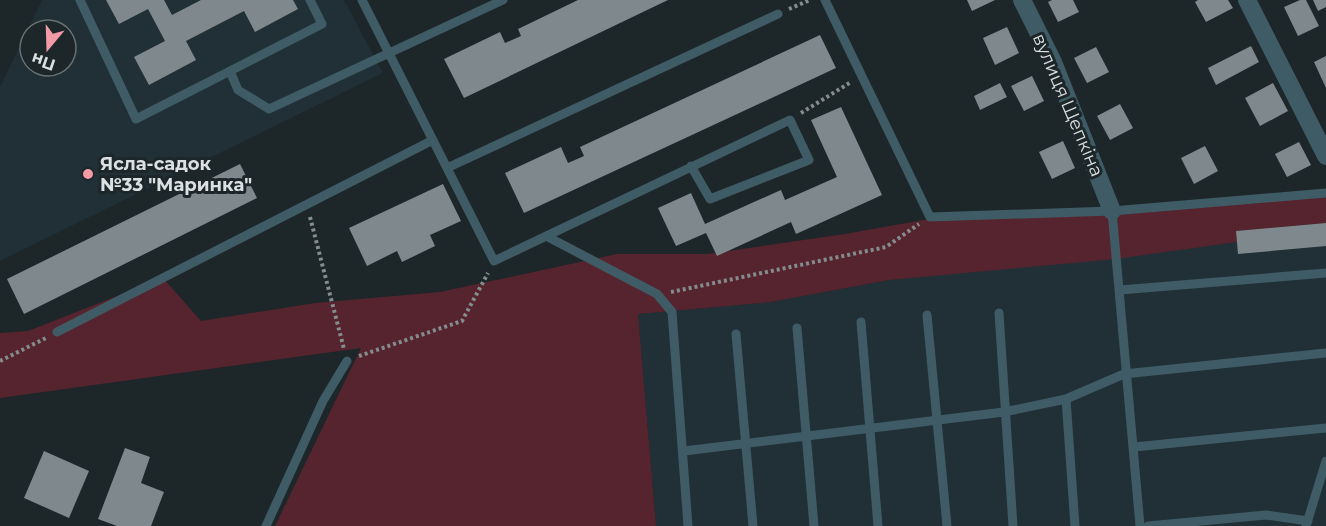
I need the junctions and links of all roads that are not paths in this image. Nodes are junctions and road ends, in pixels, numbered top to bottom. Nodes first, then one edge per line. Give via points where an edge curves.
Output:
1 (80, 0) edge
2 (310, 0) edge
3 (362, 0) edge
4 (502, 0) edge
5 (825, 0) edge
6 (1022, 0) edge
7 (1247, 0) edge
8 (778, 14) road end
9 (391, 54) junction
10 (230, 71) junction
11 (433, 140) junction
12 (1326, 156) edge
13 (691, 166) junction
14 (447, 168) junction
15 (1326, 193) edge
16 (1112, 212) junction
17 (546, 236) junction
18 (1326, 273) edge
19 (1120, 290) junction
20 (999, 313) dead end
21 (927, 315) dead end
22 (861, 322) dead end
23 (797, 328) dead end
24 (57, 332) road end
25 (736, 334) dead end
26 (1326, 353) edge
27 (347, 361) road end
28 (1124, 374) junction
29 (1066, 399) junction
30 (1004, 412) junction
31 (938, 420) junction
32 (871, 428) junction
33 (1326, 428) edge
34 (806, 436) junction
35 (747, 444) junction
36 (1134, 447) junction
37 (684, 451) junction
38 (1326, 461) edge
39 (1307, 523) edge
40 (266, 526) edge
41 (688, 526) edge
42 (753, 526) edge
43 (814, 526) edge
44 (878, 526) edge
45 (947, 526) edge
46 (1014, 526) edge
47 (1075, 526) edge
48 (1140, 526) edge
49 (1148, 526) edge

1 - 10 lane via 136,119
2 - 10 lane via 322,24
3 - 9 lane
4 - 9 lane
5 - 16 lane via 930,217
6 - 16 street, вулиця Щепкіна via 1053,62
7 - 12 street
8 - 14 lane
9 - 10 lane via 269,109 238,90
9 - 11 lane
11 - 14 lane
11 - 24 lane
13 - 13 lane via 710,199 809,160 790,120
13 - 17 lane
14 - 17 lane via 494,261
15 - 16 lane
16 - 19 lane
17 - 37 lane via 657,294 672,312
18 - 19 lane
19 - 28 lane
20 - 30 lane
21 - 31 lane
22 - 32 lane
23 - 34 lane
25 - 35 lane
26 - 28 lane
27 - 40 lane via 323,401
28 - 29 lane
28 - 36 lane
29 - 30 lane
29 - 47 lane
30 - 31 lane
30 - 46 lane
31 - 32 lane
31 - 45 lane
32 - 34 lane
32 - 44 lane
33 - 36 lane
34 - 35 lane
34 - 43 lane
35 - 37 lane
35 - 42 lane
36 - 48 lane
37 - 41 lane
38 - 39 lane
39 - 49 lane via 1266,515

